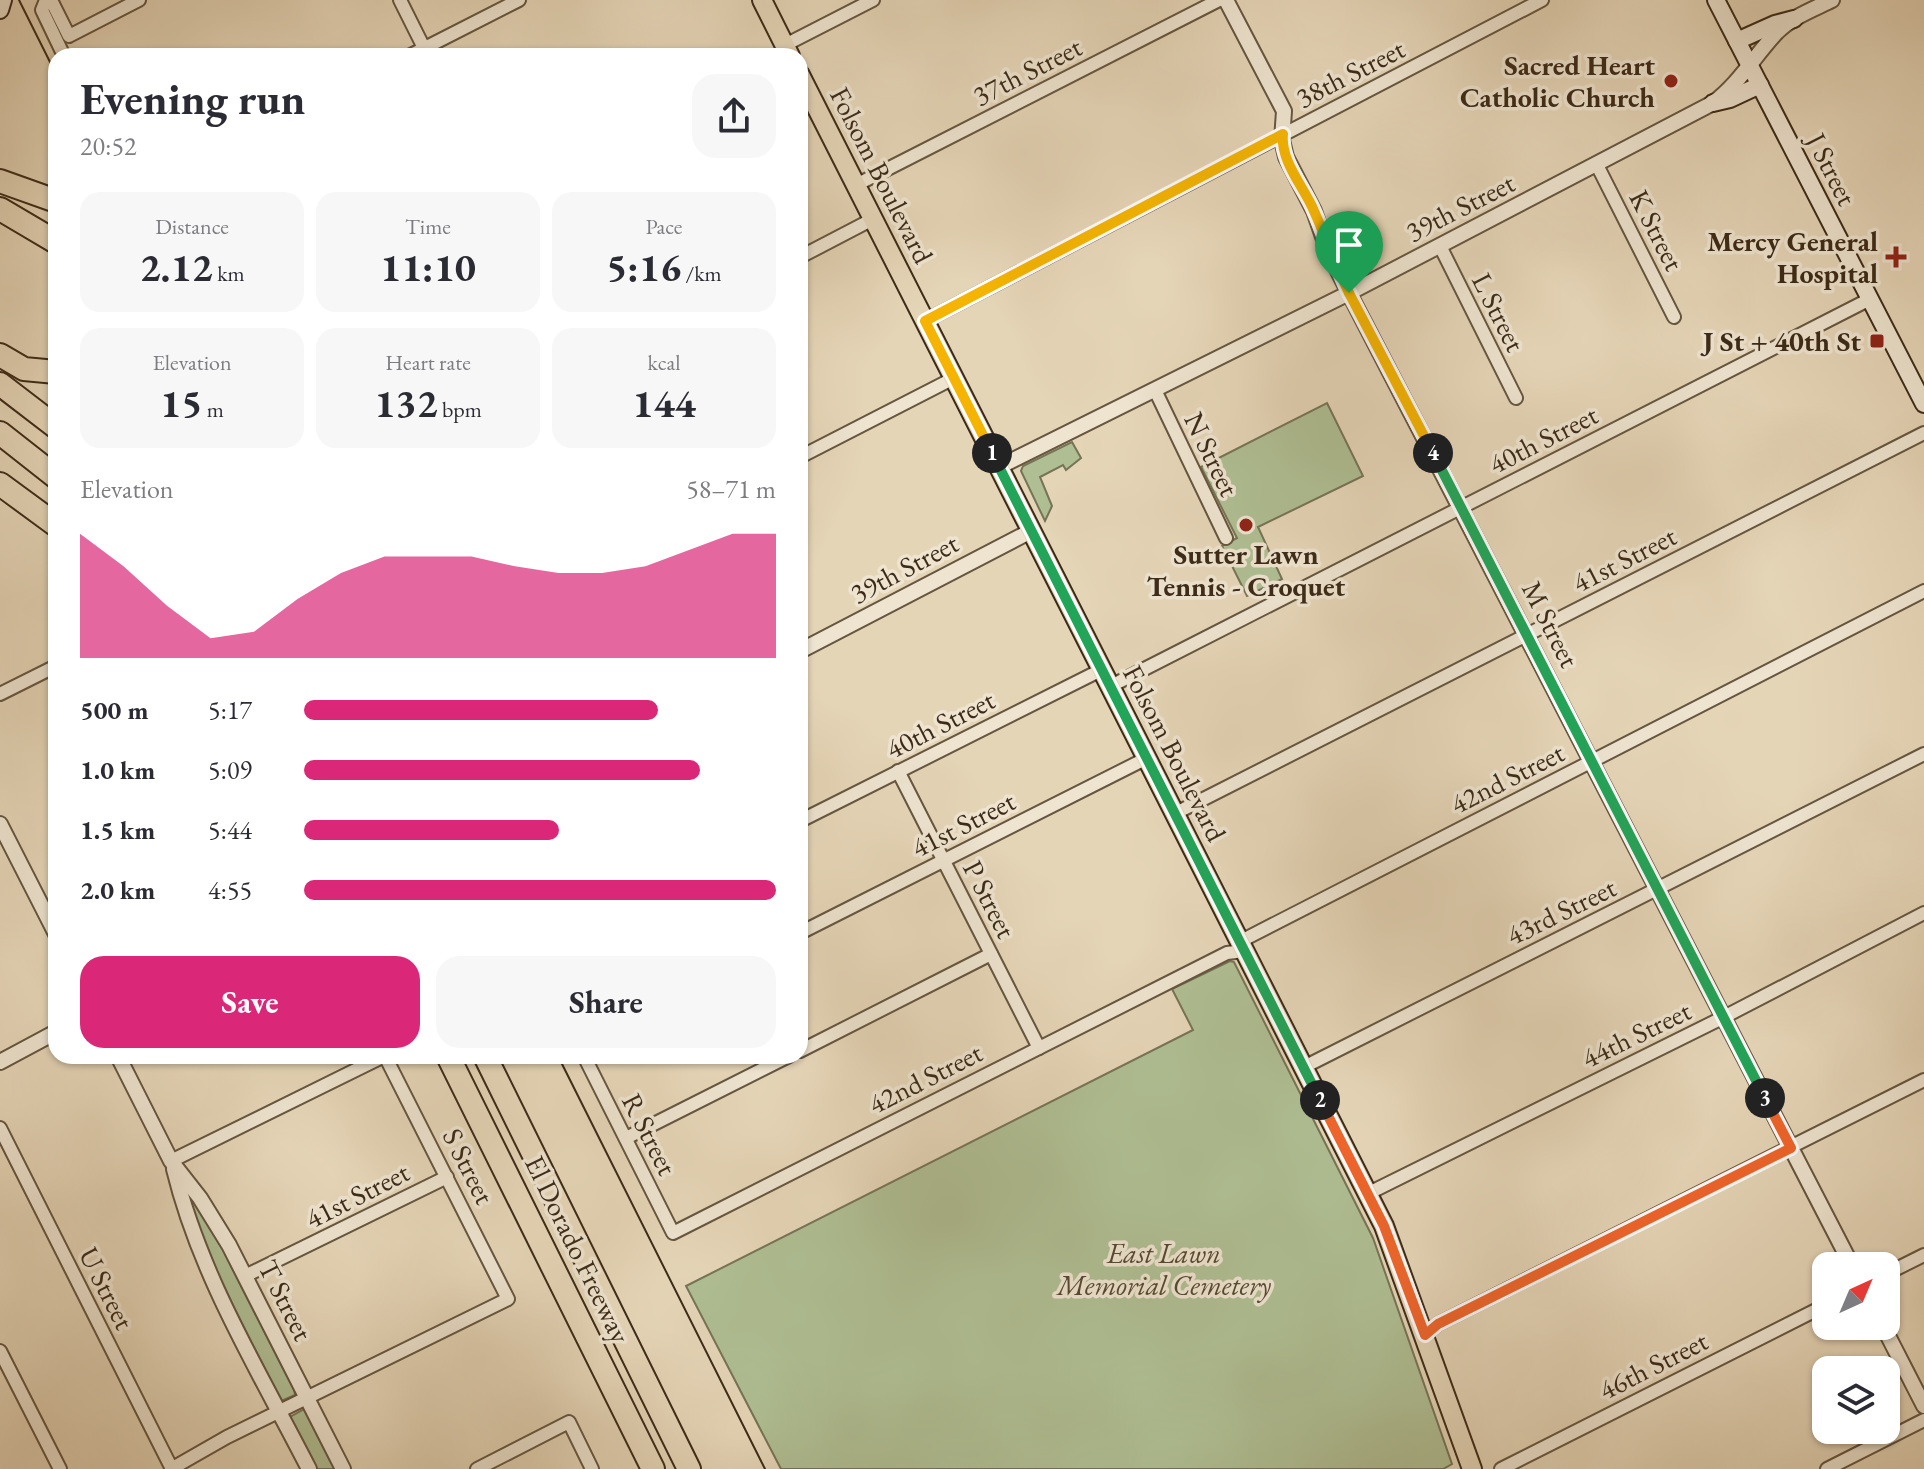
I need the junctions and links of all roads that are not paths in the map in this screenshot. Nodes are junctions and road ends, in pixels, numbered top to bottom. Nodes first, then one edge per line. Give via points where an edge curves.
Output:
1 (3, 0) edge
2 (48, 0) edge
3 (139, 0) edge
4 (400, 0) edge
5 (519, 0) edge
6 (762, 0) edge
7 (873, 0) edge
8 (1219, 0) edge
9 (1226, 0) edge
10 (1542, 0) edge
11 (1716, 0) edge
12 (1832, 0) edge
13 (0, 10) edge
14 (1794, 19) junction
15 (1737, 41) junction
16 (60, 48) edge
17 (424, 48) edge
18 (433, 48) edge
19 (786, 48) edge
20 (793, 48) edge
21 (1750, 65) junction
22 (1760, 85) junction
23 (808, 91) edge
24 (1713, 103) junction
25 (1283, 134) junction
26 (1597, 165) junction
27 (0, 181) edge
28 (856, 185) junction
29 (48, 198) edge
30 (0, 209) edge
31 (873, 219) junction
32 (48, 237) edge
33 (1440, 246) junction
34 (808, 253) edge
35 (1349, 293) junction
36 (1870, 299) junction
37 (1674, 317) dead end
38 (925, 321) junction
39 (0, 355) edge
40 (48, 371) edge
41 (954, 378) junction
42 (0, 384) edge
43 (1155, 390) junction
44 (1516, 398) dead end
45 (1924, 404) edge
46 (48, 421) edge
47 (0, 433) edge
48 (1924, 433) edge
49 (808, 453) edge
50 (999, 467) junction
51 (48, 471) edge
52 (0, 484) edge
53 (1462, 507) junction
54 (48, 519) edge
55 (1031, 531) junction
56 (1226, 538) dead end
57 (1924, 591) edge
58 (1527, 635) junction
59 (808, 647) edge
60 (48, 670) edge
61 (1105, 678) junction
62 (0, 694) edge
63 (1924, 754) edge
64 (1147, 758) junction
65 (1592, 761) junction
66 (898, 771) junction
67 (1174, 814) junction
68 (808, 817) edge
69 (0, 824) edge
70 (944, 861) junction
71 (1658, 890) junction
72 (1924, 913) edge
73 (48, 918) edge
74 (808, 929) edge
75 (1242, 947) junction
76 (991, 954) junction
77 (1724, 1017) junction
78 (48, 1036) edge
79 (808, 1047) edge
80 (1039, 1048) junction
81 (0, 1062) edge
82 (122, 1064) edge
83 (368, 1064) edge
84 (388, 1064) edge
85 (452, 1064) edge
86 (489, 1064) edge
87 (588, 1064) edge
88 (773, 1064) edge
89 (1304, 1067) junction
90 (1924, 1080) edge
91 (0, 1128) edge
92 (626, 1138) junction
93 (1791, 1148) junction
94 (171, 1161) junction
95 (447, 1177) junction
96 (1367, 1194) junction
97 (673, 1233) joint
98 (1845, 1252) edge
99 (1924, 1255) edge
100 (1900, 1267) edge
101 (245, 1276) junction
102 (1812, 1312) edge
103 (1425, 1335) junction
104 (1890, 1340) edge
105 (0, 1351) edge
106 (306, 1398) junction
107 (1924, 1406) edge
108 (280, 1412) junction
109 (1924, 1420) edge
110 (60, 1469) edge
111 (171, 1469) edge
112 (309, 1469) edge
113 (343, 1469) edge
114 (477, 1469) edge
115 (592, 1469) edge
116 (653, 1469) edge
117 (689, 1469) edge
118 (1472, 1469) edge
119 (1501, 1469) edge
120 (1827, 1469) edge

1 - 13 main road
2 - 3 street via 69,36
2 - 16 street via 42,10
4 - 17 street
5 - 18 street
6 - 19 main road
7 - 20 street
8 - 28 street, 37th Street
9 - 25 street, M Street via 1284,111
10 - 25 street, 38th Street
11 - 15 main road, J Street
12 - 14 street, 39th Street
14 - 15 main road
14 - 21 street, 39th Street
15 - 21 main road, J Street
21 - 22 main road, J Street
21 - 24 street, 39th Street
22 - 24 main road
22 - 36 main road, J Street
23 - 28 main road, Folsom Boulevard
24 - 26 street, 39th Street
25 - 35 street, M Street via 1286,157
25 - 38 street, 38th Street
26 - 33 street, 39th Street
26 - 37 street, K Street
27 - 29 highway
28 - 31 main road, Folsom Boulevard
30 - 32 highway
31 - 34 street
31 - 38 main road, Folsom Boulevard
33 - 35 street, 39th Street
33 - 44 street, L Street
35 - 43 street, 39th Street
35 - 53 street, M Street
36 - 45 main road, J Street
36 - 53 street, 40th Street
38 - 41 main road, Folsom Boulevard
39 - 40 highway via 24,369
41 - 49 street
41 - 50 main road, Folsom Boulevard
42 - 46 highway
43 - 50 street, 39th Street
43 - 56 street, N Street
47 - 51 highway
48 - 58 street, 41st Street
50 - 55 main road, Folsom Boulevard
52 - 54 highway
53 - 58 street, M Street
53 - 61 street, 40th Street
55 - 59 street, 39th Street
55 - 61 main road, Folsom Boulevard
57 - 65 street, 42nd Street
58 - 65 street, M Street
58 - 67 street, 41st Street
60 - 62 street
61 - 64 main road, Folsom Boulevard
61 - 66 street, 40th Street
63 - 71 street, 43rd Street
64 - 67 main road, Folsom Boulevard
64 - 70 street, 41st Street
65 - 71 street, M Street
65 - 75 street, 42nd Street
66 - 68 street, 40th Street
66 - 70 street, P Street
67 - 75 main road, Folsom Boulevard
69 - 73 street
70 - 74 street, 41st Street
70 - 76 street, P Street
71 - 77 street, M Street
71 - 89 street, 43rd Street
72 - 77 street, 44th Street
75 - 80 street, 42nd Street
75 - 89 main road, Folsom Boulevard
76 - 79 street
76 - 80 street, P Street
77 - 93 street, M Street
77 - 96 street, 44th Street
78 - 81 street
80 - 97 street, 42nd Street
82 - 94 street, T Street
83 - 94 street
84 - 95 street, S Street
85 - 116 highway, El Dorado Freeway
86 - 117 highway, El Dorado Freeway
87 - 92 street, R Street
88 - 92 street
89 - 96 main road, Folsom Boulevard
90 - 93 street
91 - 111 street, U Street
92 - 97 street, R Street
93 - 98 street, M Street
93 - 103 street
94 - 101 street, T Street via 208,1210
94 - 108 street, T Street via 197,1247
95 - 101 street, 41st Street
95 - 106 street, S Street via 508,1299
96 - 103 main road, Folsom Boulevard
99 - 100 street
101 - 106 street, T Street
102 - 119 street, 46th Street
103 - 118 main road, Folsom Boulevard
104 - 107 street
105 - 110 street
106 - 108 street
106 - 113 street, T Street
108 - 111 street
108 - 112 street, T Street
109 - 120 street
114 - 115 street via 569,1422

